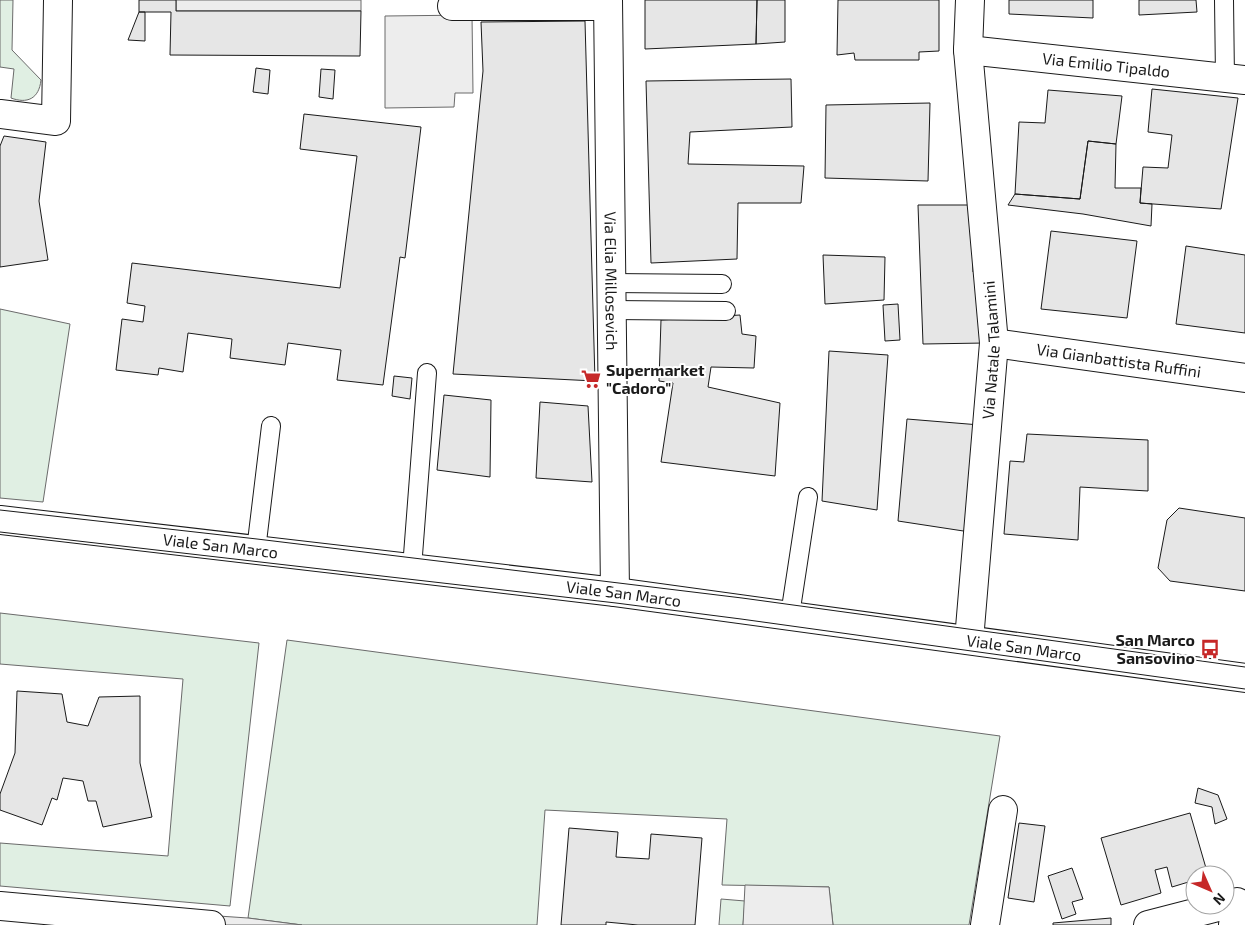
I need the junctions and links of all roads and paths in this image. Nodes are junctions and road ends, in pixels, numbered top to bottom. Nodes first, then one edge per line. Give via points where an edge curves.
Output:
1 (58, 0) edge
2 (970, 0) edge
3 (1224, 0) edge
4 (608, 3) edge
5 (452, 6) dead end
6 (968, 50) junction
7 (1235, 79) edge
8 (0, 114) edge
9 (612, 283) junction
10 (722, 284) dead end
11 (612, 310) junction
12 (726, 311) dead end
13 (994, 343) junction
14 (427, 373) dead end
15 (1245, 378) edge
16 (270, 426) dead end
17 (808, 498) dead end
18 (0, 520) edge
19 (256, 550) junction
20 (412, 568) junction
21 (615, 592) junction
22 (790, 615) junction
23 (969, 640) junction
24 (1245, 678) edge
25 (1003, 810) dead end
26 (0, 906) edge
27 (211, 925) edge
28 (985, 925) edge
29 (1148, 925) edge
30 (1233, 925) edge

1 - 8 street via 56,121
2 - 6 street, Via Natale Talamini
3 - 7 lane
4 - 5 street
4 - 9 street, Via Elia Millosevich
6 - 7 street, Via Emilio Tipaldo
6 - 13 street, Via Natale Talamini
9 - 10 lane
9 - 11 street, Via Elia Millosevich
11 - 12 lane
11 - 21 street, Via Elia Millosevich
13 - 15 street, Via Gianbattista Ruffini
13 - 23 street, Via Natale Talamini
14 - 20 lane
16 - 19 lane
17 - 22 lane
18 - 19 street, Viale San Marco
19 - 20 street, Viale San Marco
20 - 21 street, Viale San Marco
21 - 22 street, Viale San Marco
22 - 23 street, Viale San Marco
23 - 24 street, Viale San Marco
25 - 28 street
26 - 27 street
29 - 30 street via 1237,902

